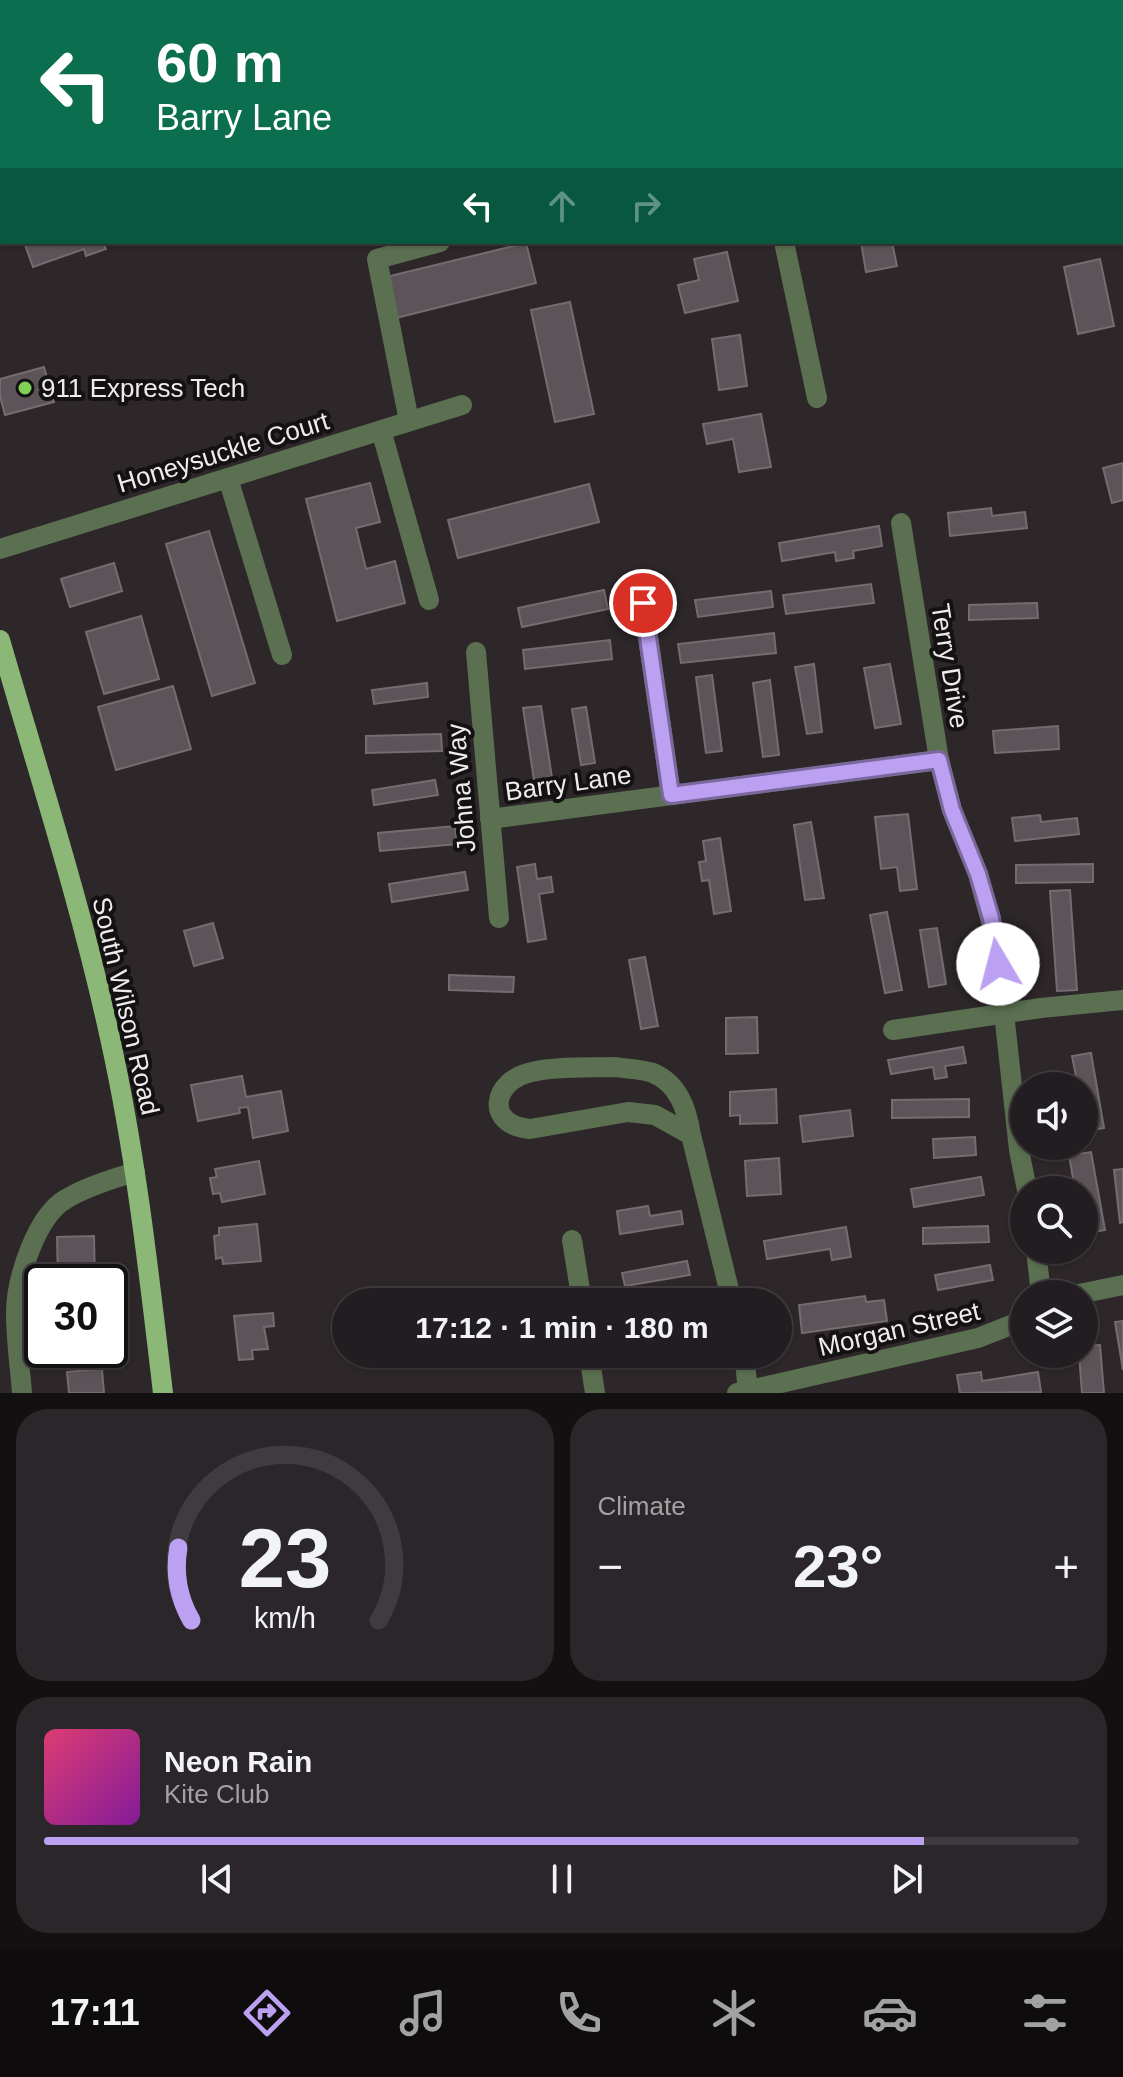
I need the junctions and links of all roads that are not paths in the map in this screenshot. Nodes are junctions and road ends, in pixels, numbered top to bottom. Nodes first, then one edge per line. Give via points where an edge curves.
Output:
1 (433, 244) edge
2 (784, 244) edge
3 (817, 398) dead end
4 (462, 405) dead end
5 (409, 421) junction
6 (381, 430) junction
7 (228, 478) junction
8 (901, 523) dead end
9 (0, 549) edge
10 (429, 600) dead end
11 (643, 603) dead end
12 (0, 640) edge
13 (476, 652) dead end
14 (282, 655) dead end
15 (939, 760) junction
16 (671, 795) junction
17 (490, 819) junction
18 (499, 918) dead end
19 (1123, 1000) edge
20 (1004, 1013) junction
21 (893, 1030) dead end
22 (691, 1135) junction
23 (135, 1172) junction
24 (1024, 1176) edge
25 (572, 1240) dead end
26 (1123, 1285) edge
27 (580, 1288) edge
28 (729, 1288) edge
29 (1098, 1290) edge
30 (1010, 1325) edge
31 (591, 1368) edge
32 (744, 1368) edge
33 (743, 1392) edge
34 (22, 1393) edge
35 (163, 1393) edge
36 (595, 1393) edge

1 - 5 street via 377,259
2 - 3 street
4 - 5 street, Honeysuckle Court
5 - 6 street, Honeysuckle Court
6 - 7 street, Honeysuckle Court
6 - 10 street
7 - 9 street, Honeysuckle Court
7 - 14 street
8 - 15 street, Terry Drive
11 - 16 street
12 - 23 main road, South Wilson Road via 110,1037
13 - 17 street, Johna Way
15 - 16 street, Barry Lane
15 - 20 street, Terry Drive via 991,918
16 - 17 street, Barry Lane
17 - 18 street, Johna Way
19 - 20 street
20 - 21 street
20 - 24 street, Terry Drive
22 - 22 street via 682,1101 653,1073 615,1067 533,1071 504,1087 498,1099 499,1111 517,1127 628,1112 655,1115
22 - 28 street
23 - 34 street via 65,1199 36,1234 16,1310
23 - 35 main road, South Wilson Road
25 - 27 street
26 - 29 street
30 - 33 street, Morgan Street via 978,1338
31 - 36 street
32 - 33 street

